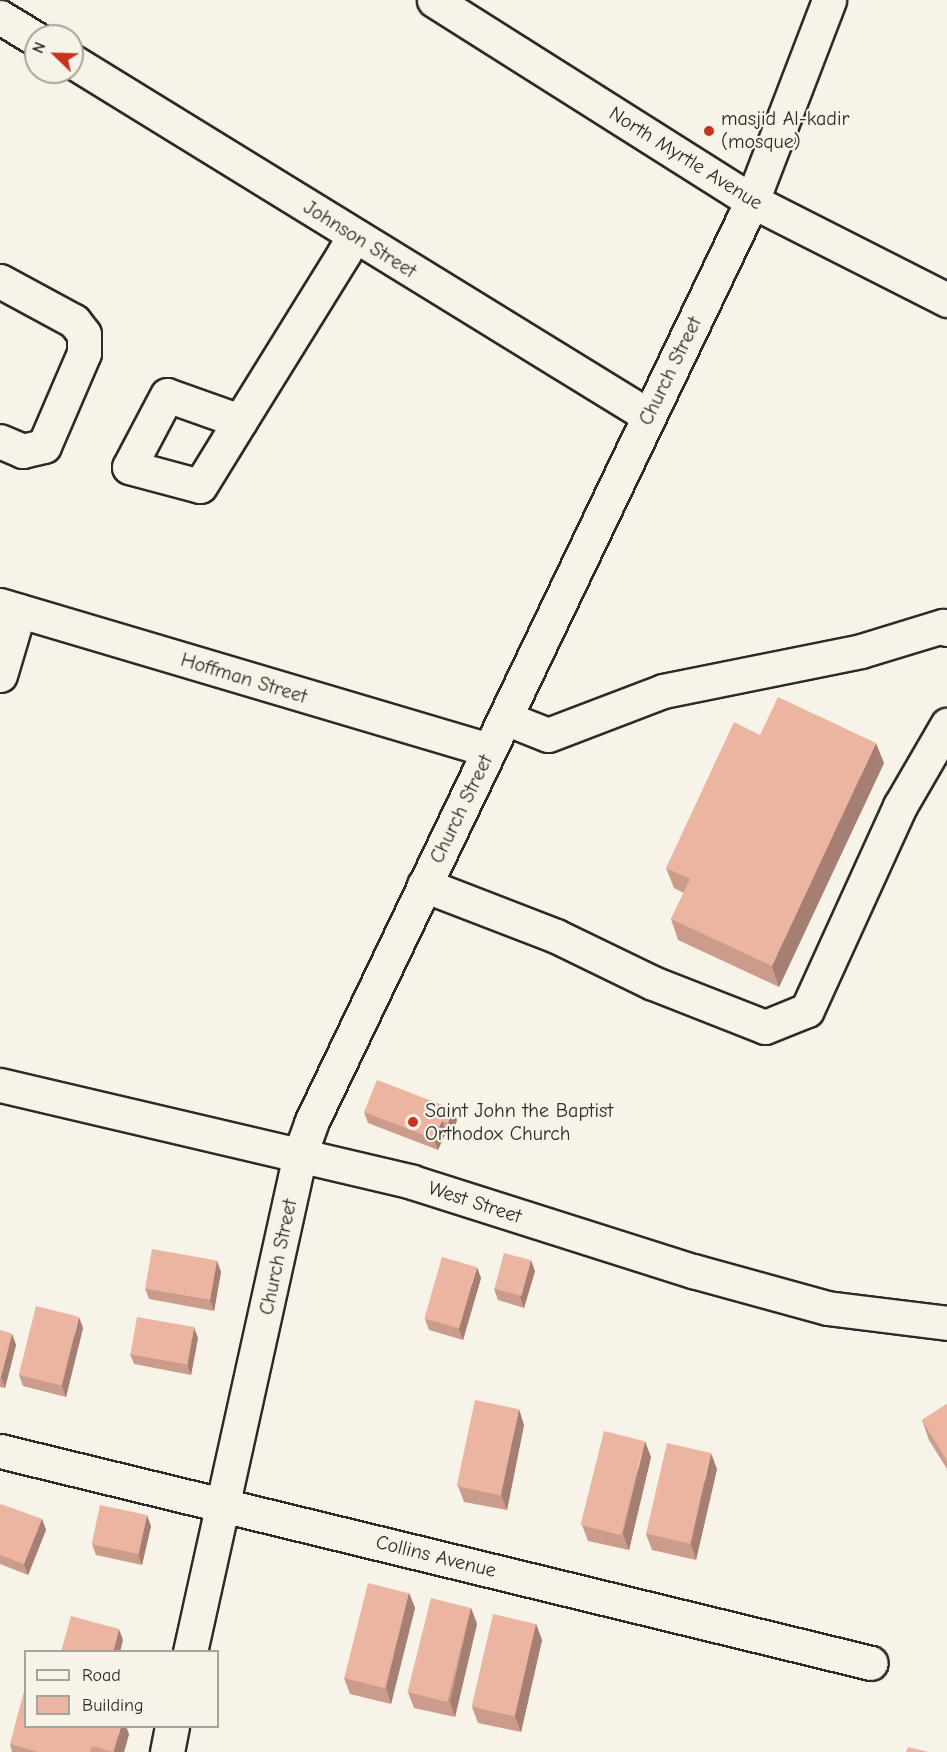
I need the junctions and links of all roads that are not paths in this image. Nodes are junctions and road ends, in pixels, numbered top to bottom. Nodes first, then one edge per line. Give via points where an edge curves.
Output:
1 (434, 0) edge
2 (830, 0) edge
3 (0, 17) edge
4 (24, 32) edge
5 (84, 68) edge
6 (752, 201) junction
7 (354, 236) junction
8 (0, 281) edge
9 (947, 300) edge
10 (649, 416) junction
11 (240, 421) dead end
12 (0, 441) edge
13 (9, 608) edge
14 (947, 629) edge
15 (0, 675) edge
16 (505, 718) junction
17 (947, 724) edge
18 (489, 750) junction
19 (424, 885) junction
20 (0, 1085) edge
21 (300, 1154) junction
22 (947, 1323) edge
23 (0, 1451) edge
24 (224, 1504) junction
25 (190, 1650) edge
26 (871, 1663) dead end
27 (172, 1728) edge
28 (166, 1752) edge

1 - 6 street, North Myrtle Avenue
2 - 6 street, Church Street
3 - 4 street
5 - 7 street, Johnson Street
6 - 9 street, North Myrtle Avenue
6 - 10 street, Church Street
7 - 10 street, Johnson Street
7 - 11 street
8 - 12 street via 74,321 84,334 84,353 44,446 23,451
10 - 16 street, Church Street
13 - 15 street
13 - 18 street, Hoffman Street
14 - 16 street via 943,626 861,651 663,691 548,735
16 - 18 street, Church Street
17 - 19 street via 900,806 807,1010 765,1027 653,983 556,936
18 - 19 street, Church Street
19 - 21 street, Church Street
20 - 21 street, West Street
21 - 22 street, West Street via 412,1182 693,1271 827,1308
21 - 24 street, Church Street
23 - 24 street, Collins Avenue
24 - 25 street, Church Street
24 - 26 street, Collins Avenue
27 - 28 street

